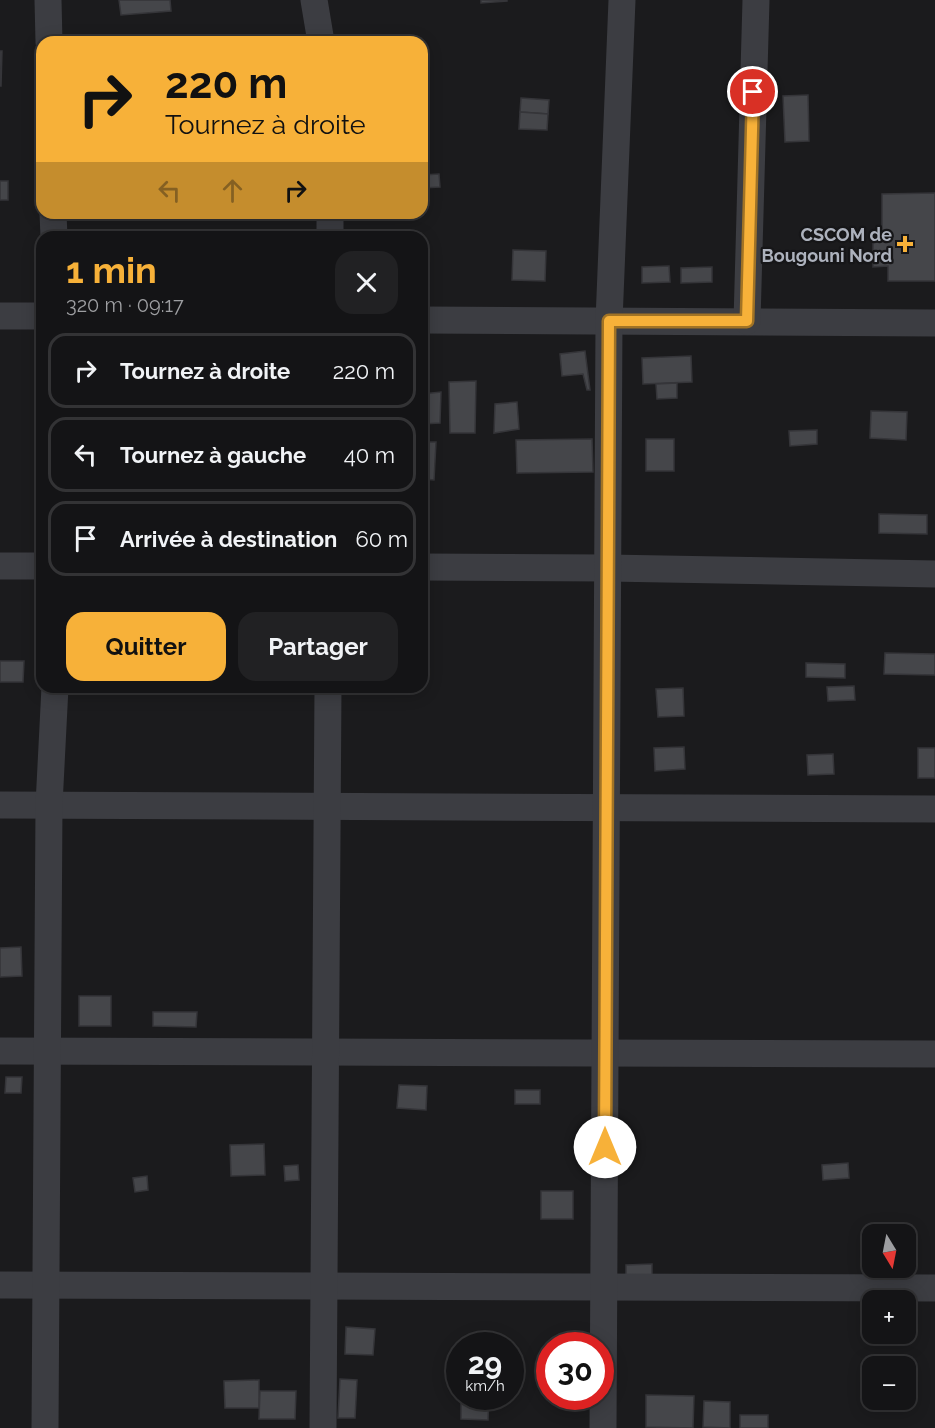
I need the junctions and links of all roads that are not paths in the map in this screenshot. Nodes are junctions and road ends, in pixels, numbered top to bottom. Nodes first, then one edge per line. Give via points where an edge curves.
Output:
1 (48, 0) edge
2 (314, 0) edge
3 (622, 0) edge
4 (756, 0) edge
5 (50, 36) edge
6 (320, 36) edge
7 (0, 316) edge
8 (36, 316) edge
9 (428, 320) edge
10 (609, 321) junction
11 (747, 321) junction
12 (935, 324) edge
13 (0, 566) edge
14 (36, 566) edge
15 (428, 567) edge
16 (608, 568) junction
17 (935, 574) edge
18 (54, 693) edge
19 (328, 693) edge
20 (0, 805) edge
21 (49, 805) junction
22 (327, 807) junction
23 (607, 807) junction
24 (935, 809) edge
25 (0, 1051) edge
26 (47, 1051) junction
27 (326, 1052) junction
28 (605, 1053) junction
29 (935, 1054) edge
30 (0, 1285) edge
31 (46, 1285) junction
32 (324, 1286) junction
33 (604, 1287) junction
34 (935, 1288) edge
35 (45, 1428) edge
36 (323, 1428) edge
37 (603, 1428) edge

1 - 5 street
2 - 6 street
3 - 10 street
4 - 11 street
7 - 8 street
9 - 10 street
10 - 11 street
10 - 16 street
11 - 12 street
13 - 14 street
15 - 16 street
16 - 17 street
16 - 23 street
18 - 21 street
19 - 22 street
20 - 21 street
21 - 22 street
21 - 26 street
22 - 23 street
22 - 27 street
23 - 24 street
23 - 28 street
25 - 26 street
26 - 27 street
26 - 31 street
27 - 28 street
27 - 32 street
28 - 29 street
28 - 33 street
30 - 31 street
31 - 32 street
31 - 35 street
32 - 33 street
32 - 36 street
33 - 34 street
33 - 37 street

